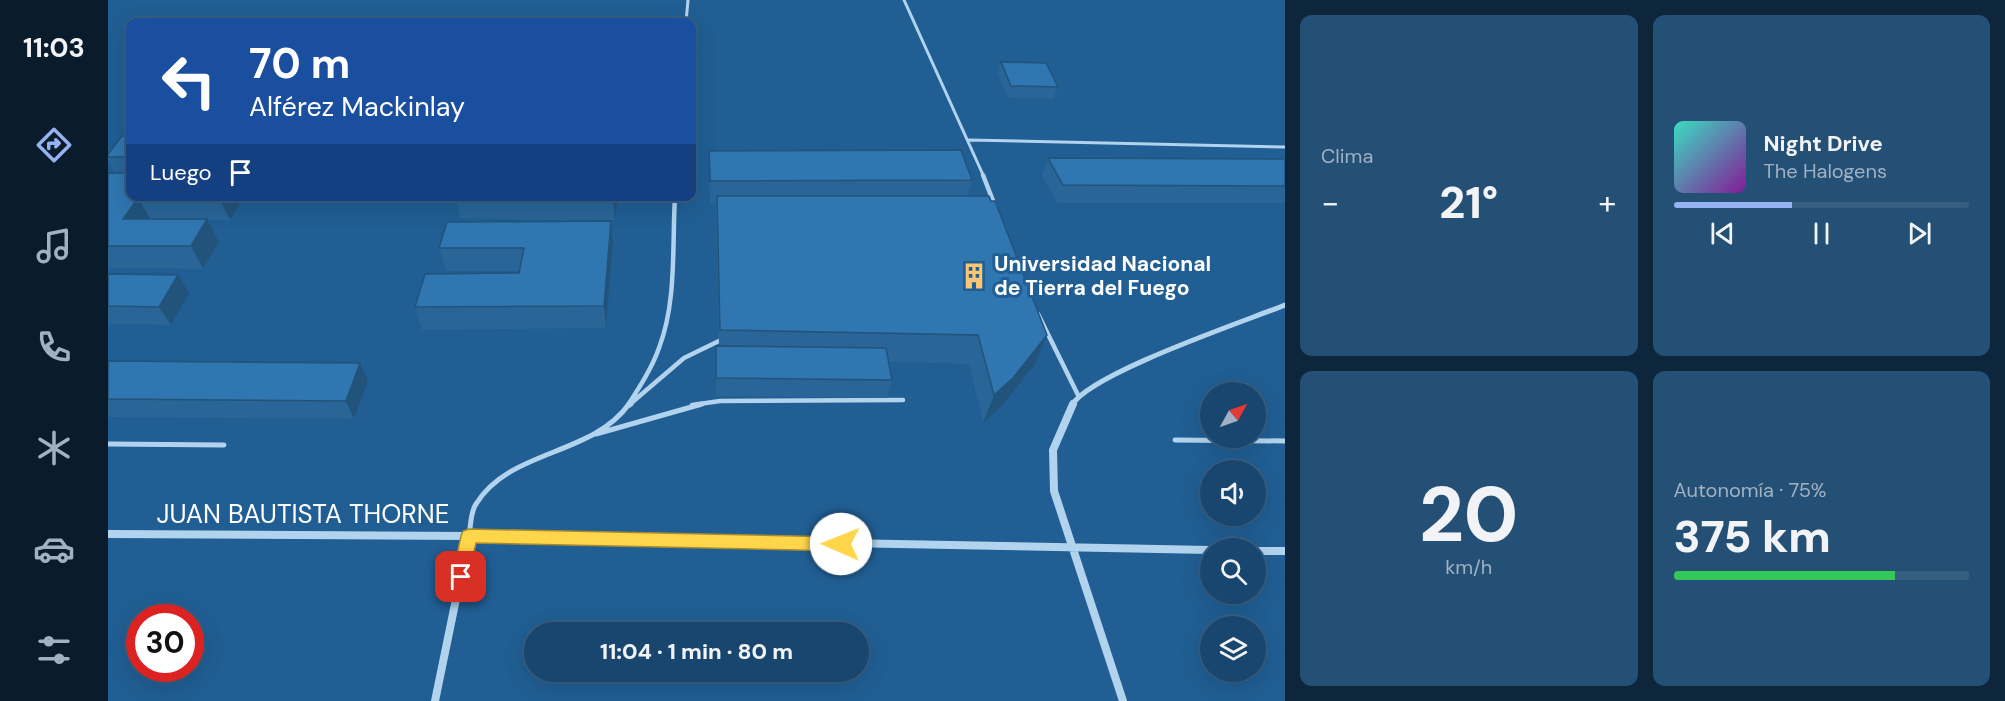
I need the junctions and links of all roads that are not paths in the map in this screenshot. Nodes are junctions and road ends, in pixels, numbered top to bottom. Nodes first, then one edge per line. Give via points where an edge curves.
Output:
1 (687, 0) edge
2 (904, 0) edge
3 (686, 18) edge
4 (969, 140) junction
5 (1285, 147) edge
6 (675, 201) edge
7 (1000, 217) edge
8 (1285, 305) edge
9 (1035, 306) edge
10 (730, 337) edge
11 (1078, 394) junction
12 (903, 400) dead end
13 (624, 410) junction
14 (594, 435) junction
15 (1175, 440) dead end
16 (1285, 441) edge
17 (108, 444) edge
18 (224, 445) dead end
19 (108, 534) edge
20 (469, 536) junction
21 (1073, 549) junction
22 (1200, 550) edge
23 (1266, 551) edge
24 (1285, 551) edge
25 (435, 701) edge
26 (1123, 701) edge

1 - 3 lane
2 - 4 lane
4 - 5 lane
4 - 7 lane
6 - 13 lane via 666,322 660,347
8 - 11 street via 1116,373
9 - 11 lane
10 - 13 lane via 707,344 686,358
11 - 21 street via 1053,450 1054,491
12 - 14 lane via 720,401 688,406
13 - 14 lane
14 - 20 lane via 511,472 474,506
15 - 16 lane
17 - 18 lane
19 - 20 street, JUAN BAUTISTA THORNE
20 - 21 street, JUAN BAUTISTA THORNE
20 - 25 street
21 - 22 street, JUAN BAUTISTA THORNE
21 - 26 street
23 - 24 street

